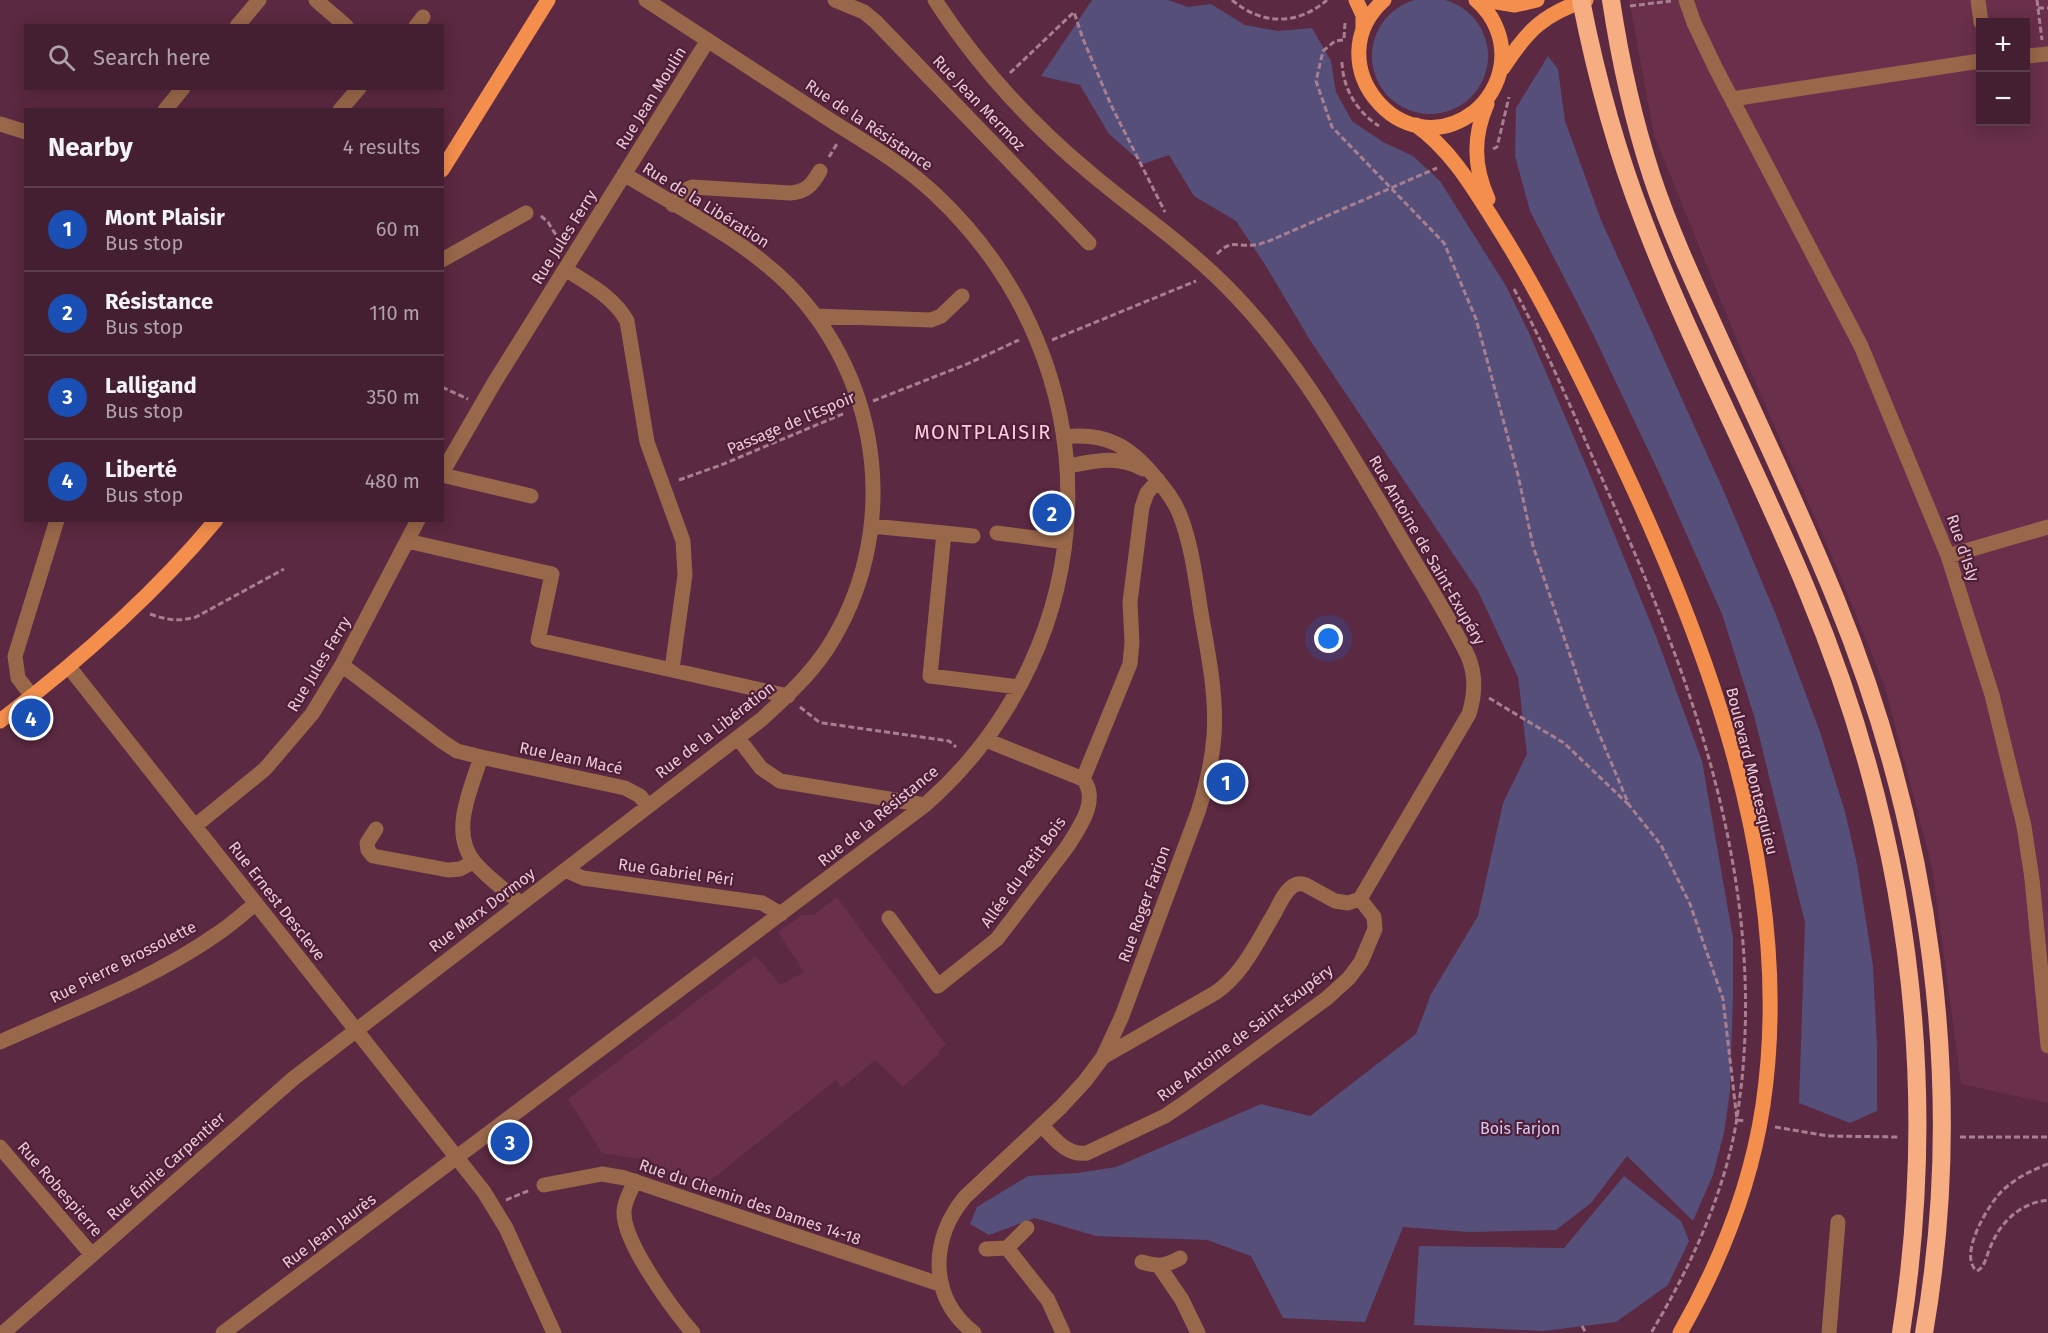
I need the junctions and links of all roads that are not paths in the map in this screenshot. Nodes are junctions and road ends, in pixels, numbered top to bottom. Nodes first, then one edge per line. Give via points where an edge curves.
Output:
1 (259, 0) edge
2 (316, 0) edge
3 (548, 0) edge
4 (646, 0) edge
5 (835, 0) edge
6 (935, 0) edge
7 (1356, 0) edge
8 (1384, 0) edge
9 (1476, 0) edge
10 (1485, 0) edge
11 (1581, 0) edge
12 (1586, 0) edge
13 (1611, 0) edge
14 (1686, 0) edge
15 (1978, 0) edge
16 (1529, 2) edge
17 (1980, 18) edge
18 (239, 24) edge
19 (344, 24) edge
20 (1363, 29) junction
21 (708, 40) junction
22 (2046, 54) edge
23 (2030, 56) edge
24 (1976, 62) edge
25 (1500, 72) junction
26 (181, 90) edge
27 (357, 90) edge
28 (1492, 93) junction
29 (1732, 99) junction
30 (167, 108) edge
31 (342, 108) edge
32 (0, 124) edge
33 (1416, 125) junction
34 (24, 131) edge
35 (444, 167) edge
36 (820, 171) road end
37 (624, 174) junction
38 (673, 205) junction
39 (526, 213) road end
40 (1089, 243) dead end
41 (1509, 245) junction
42 (444, 259) edge
43 (565, 269) junction
44 (962, 296) dead end
45 (815, 316) junction
46 (1065, 437) junction
47 (1068, 466) junction
48 (444, 470) edge
49 (444, 474) edge
50 (1158, 480) junction
51 (531, 496) dead end
52 (56, 522) edge
53 (214, 522) edge
54 (417, 522) edge
55 (871, 526) junction
56 (2048, 527) edge
57 (944, 533) junction
58 (998, 533) dead end
59 (973, 536) dead end
60 (407, 542) junction
61 (1065, 542) junction
62 (1948, 556) junction
63 (342, 665) junction
64 (69, 667) junction
65 (672, 669) junction
66 (1019, 687) junction
67 (33, 696) junction
68 (788, 696) junction
69 (0, 721) edge
70 (738, 738) junction
71 (986, 740) junction
72 (481, 757) junction
73 (1083, 779) junction
74 (925, 805) junction
75 (648, 806) junction
76 (630, 819) joint
77 (195, 826) junction
78 (376, 829) dead end
79 (473, 862) junction
80 (565, 870) junction
81 (1360, 899) junction
82 (256, 903) junction
83 (520, 903) junction
84 (781, 914) junction
85 (889, 918) dead end
86 (356, 1029) junction
87 (0, 1042) edge
88 (2048, 1046) edge
89 (1103, 1057) junction
90 (1042, 1126) junction
91 (0, 1147) edge
92 (457, 1157) junction
93 (635, 1181) junction
94 (544, 1185) road end
95 (1838, 1222) dead end
96 (1027, 1228) dead end
97 (1007, 1248) junction
98 (986, 1249) dead end
99 (93, 1255) junction
100 (1180, 1258) dead end
101 (1142, 1262) dead end
102 (1159, 1266) junction
103 (942, 1285) junction
104 (3, 1333) edge
105 (224, 1333) edge
106 (555, 1333) edge
107 (693, 1333) edge
108 (974, 1333) edge
109 (1063, 1333) edge
110 (1198, 1333) edge
111 (1680, 1333) edge
112 (1829, 1333) edge
113 (1900, 1333) edge
114 (1924, 1333) edge

1 - 18 street
2 - 19 street
3 - 35 main road
4 - 21 street, Rue de la Résistance
5 - 40 street, Rue Jean Mermoz via 864,12 876,22
6 - 81 street, Rue Antoine de Saint-Exupéry via 969,49 1039,126 1211,271 1275,340 1316,396 1465,648 1471,662 1472,705
7 - 20 main road via 1363,15
8 - 20 main road
9 - 25 main road via 1499,34
10 - 16 main road
11 - 113 highway via 1610,120 1644,222 1820,621 1855,718 1884,823 1909,965 1918,1104 1915,1208
12 - 25 main road via 1548,17 1532,29
13 - 114 highway via 1626,83 1656,187 1692,278 1849,633 1878,713 1906,815 1931,952 1940,1059 1939,1198
14 - 29 street, Rue d'Isly
15 - 17 street
20 - 33 main road via 1359,57 1368,89 1386,111
21 - 37 street, Rue Jean Moulin
21 - 46 street, Rue de la Résistance via 916,178 961,220 1008,283 1037,339
22 - 23 street
24 - 29 street
25 - 28 main road, Boulevard Montesquieu
26 - 30 street
27 - 31 street
28 - 33 main road via 1478,109 1459,121 1438,126
28 - 41 main road, Boulevard Montesquieu via 1478,128 1477,163 1483,189
29 - 62 street, Rue d'Isly via 1865,356
32 - 34 street
33 - 41 main road, Boulevard Montesquieu via 1457,166
36 - 38 street via 812,185 801,192 692,187 683,190
37 - 38 street, Rue de la Libération
37 - 43 street, Rue Jules Ferry
38 - 45 street, Rue de la Libération via 754,255
39 - 42 street
41 - 111 main road, Boulevard Montesquieu via 1569,354 1619,457 1687,614 1728,733 1756,856 1770,992 1768,1056 1759,1125 1730,1229
43 - 48 street, Rue Jules Ferry
43 - 65 street via 606,295 627,321 647,442 683,541 683,598
44 - 45 street via 931,320
45 - 55 street, Rue de la Libération via 842,360 861,406 872,453
46 - 47 street, Rue de la Résistance
46 - 50 street, Rue Roger Farjon via 1090,436 1116,444 1142,461
47 - 50 street, Rue Roger Farjon via 1116,459 1137,465
47 - 61 street, Rue de la Résistance
49 - 51 street
50 - 73 street via 1142,507 1130,602 1130,664
50 - 89 street, Rue Roger Farjon via 1175,505 1188,543 1204,628 1214,733 1208,779 1198,812
52 - 67 street via 15,656 18,678
53 - 64 main road via 163,580
54 - 60 street, Rue Jules Ferry
55 - 57 street
55 - 68 street, Rue de la Libération via 862,572 847,613 826,651
56 - 62 street
57 - 59 street
57 - 66 street via 930,676
58 - 61 street
60 - 63 street, Rue Jules Ferry
60 - 65 street via 552,574 538,640
61 - 66 street, Rue de la Résistance via 1050,609
62 - 88 street, Rue d'Isly via 1992,695 2024,826
63 - 72 street, Rue Jean Macé via 443,742
63 - 77 street, Rue Jules Ferry via 312,714 274,759
64 - 67 main road
64 - 77 street, Rue Ernest Descleve
65 - 68 street
66 - 71 street, Rue de la Résistance
67 - 69 main road
68 - 70 street, Rue de la Libération
70 - 74 street via 761,768 780,782
70 - 75 street, Rue de la Libération
71 - 73 street
71 - 74 street, Rue de la Résistance
72 - 75 street, Rue Jean Macé via 625,788
72 - 79 street via 463,822 466,848
73 - 85 street, Allée du Petit Bois via 1090,799 1067,847 997,939 938,986
74 - 84 street, Rue de la Résistance
75 - 76 street, Rue de la Libération
76 - 80 street, Rue Marx Dormoy
77 - 82 street, Rue Ernest Descleve
78 - 79 street via 367,843 373,856 448,870
79 - 83 street
80 - 83 street, Rue Marx Dormoy
80 - 84 street, Rue Gabriel Péri via 583,878 762,903
81 - 89 street via 1341,902 1301,883 1293,886 1229,982
81 - 90 street, Rue Antoine de Saint-Exupéry via 1374,917 1375,929 1361,962 1349,978 1183,1104 1087,1153 1069,1151
82 - 86 street, Rue Ernest Descleve
82 - 87 street, Rue Pierre Brossolette via 217,934 172,961
83 - 86 street, Rue Marx Dormoy
84 - 92 street, Rue de la Résistance
86 - 92 street, Rue Ernest Descleve
86 - 99 street, Rue Émile Carpentier via 268,1100
89 - 90 street, Rue Roger Farjon
90 - 103 street, Rue Roger Farjon via 965,1197 954,1212 940,1244
91 - 99 street, Rue Robespierre
92 - 105 street, Rue Jean Jaurès
92 - 106 street, Rue Ernest Descleve via 501,1219
93 - 94 street, Rue du Chemin des Dames 14-18 via 602,1174
93 - 103 street, Rue du Chemin des Dames 14-18
93 - 107 street via 624,1209 627,1228 655,1280
95 - 112 street
96 - 97 street
97 - 98 street
97 - 109 street via 1048,1300
99 - 104 street, Rue Émile Carpentier
100 - 102 street
101 - 102 street
102 - 110 street
103 - 108 street via 955,1312

